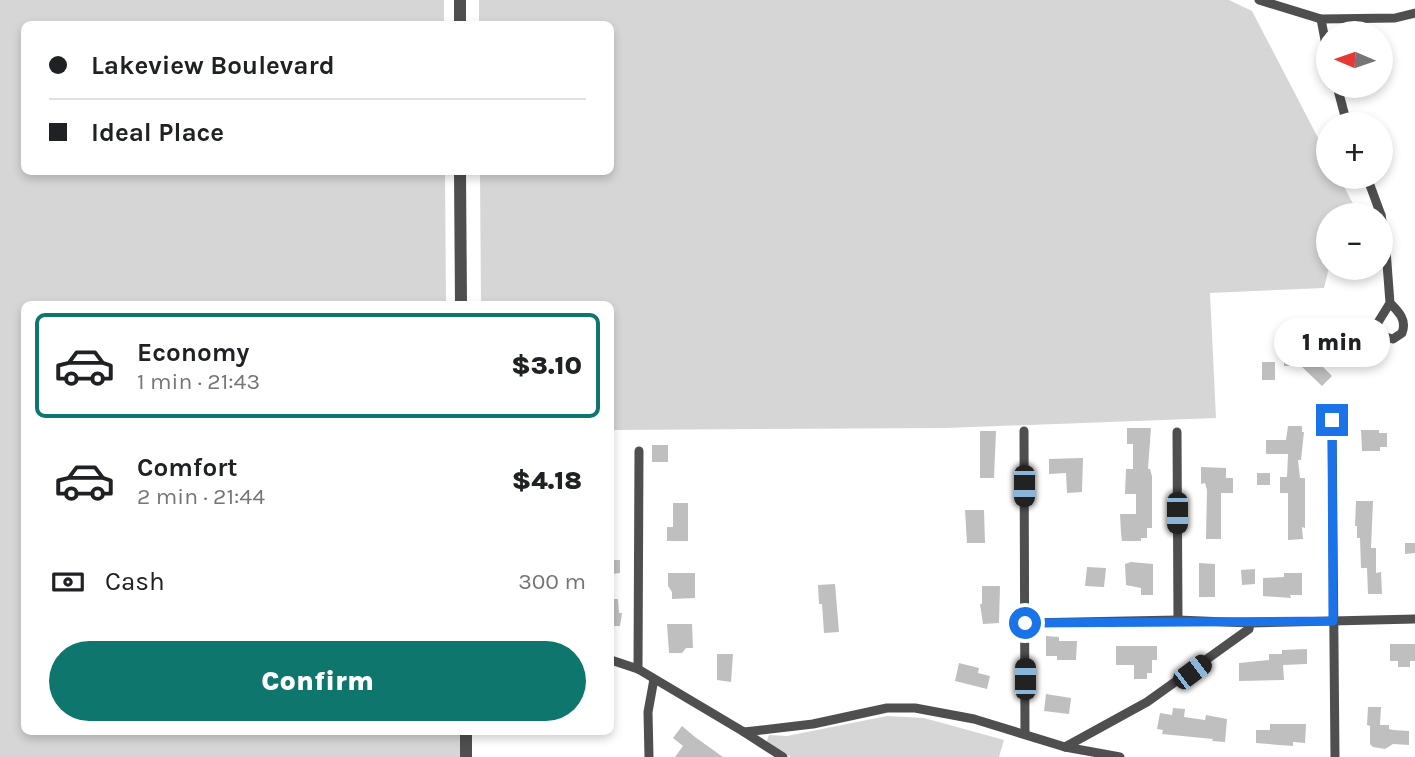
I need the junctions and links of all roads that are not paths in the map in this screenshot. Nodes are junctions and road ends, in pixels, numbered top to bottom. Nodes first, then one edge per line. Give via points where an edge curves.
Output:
1 (460, 0) edge
2 (1259, 0) edge
3 (1415, 13) edge
4 (1321, 19) joint
5 (460, 21) edge
6 (460, 175) edge
7 (1388, 280) edge
8 (461, 301) edge
9 (1390, 303) dead end
10 (1332, 420) dead end
11 (1024, 431) dead end
12 (1177, 432) dead end
13 (639, 451) dead end
14 (1415, 619) edge
15 (1178, 620) junction
16 (1333, 621) junction
17 (1025, 623) junction
18 (1250, 623) junction
19 (614, 661) edge
20 (638, 669) junction
21 (654, 679) junction
22 (744, 733) junction
23 (1025, 734) junction
24 (466, 735) edge
25 (1065, 747) junction
26 (466, 757) edge
27 (649, 757) edge
28 (783, 757) edge
29 (1120, 757) edge
30 (1335, 757) edge

1 - 5 street
2 - 4 street
3 - 4 street via 1395,18
6 - 8 street
7 - 9 street
10 - 16 street
11 - 17 street
12 - 15 street
13 - 20 street
14 - 16 street
15 - 17 street
15 - 18 street
16 - 18 street
16 - 30 street
17 - 23 street
18 - 25 street via 1249,629 1147,702
19 - 20 street
20 - 21 street
21 - 22 street
21 - 27 street via 648,712
22 - 23 street via 901,707 974,719
22 - 28 street
23 - 25 street
24 - 26 street
25 - 29 street

